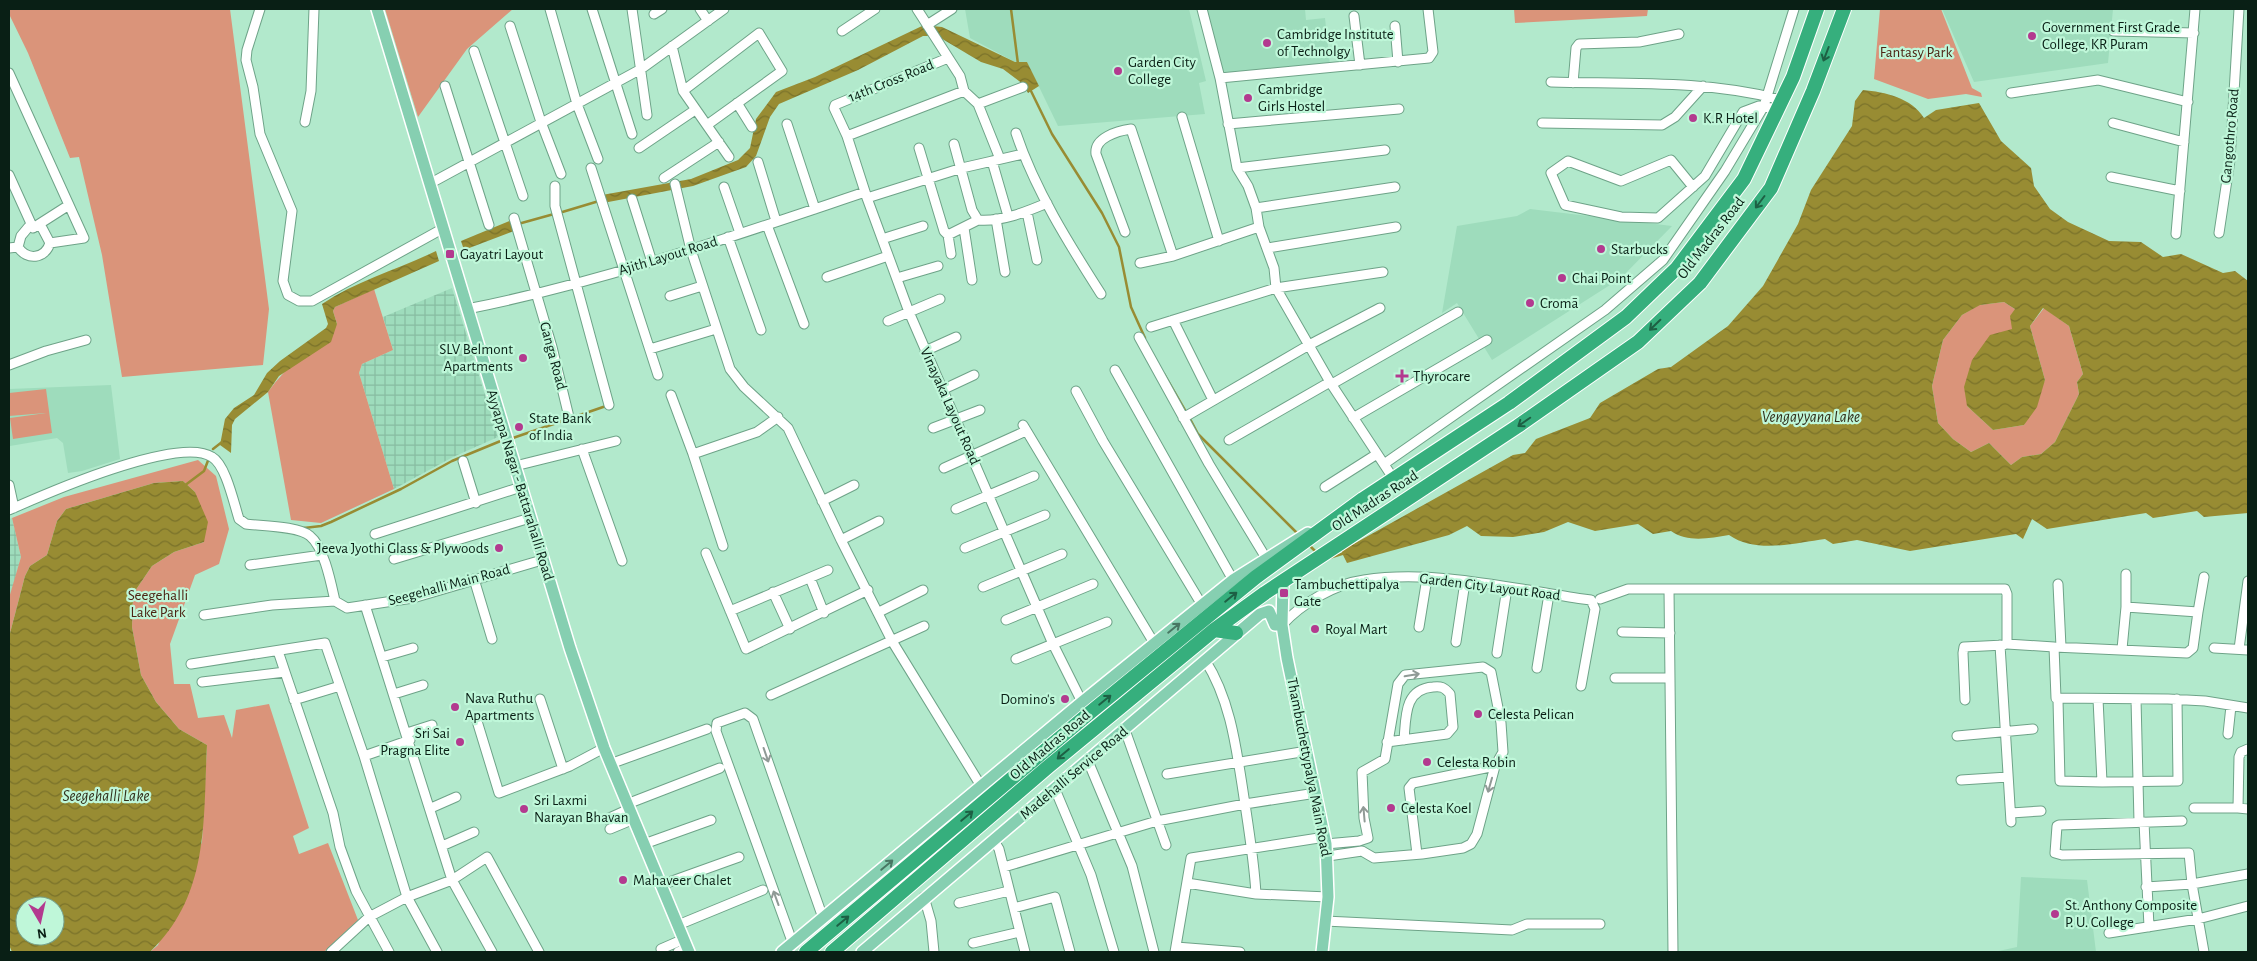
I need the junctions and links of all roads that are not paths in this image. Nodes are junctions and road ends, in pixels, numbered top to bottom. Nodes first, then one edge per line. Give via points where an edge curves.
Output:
1 (260, 9) edge
2 (314, 9) edge
3 (376, 9) edge
4 (550, 9) edge
5 (592, 9) edge
6 (632, 9) edge
7 (700, 9) edge
8 (724, 9) edge
9 (875, 9) edge
10 (917, 9) edge
11 (952, 9) edge
12 (1202, 9) edge
13 (1428, 9) edge
14 (1794, 9) edge
15 (1817, 9) edge
16 (1844, 9) edge
17 (2195, 9) edge
18 (2239, 9) edge
19 (1354, 16) dead end
20 (708, 21) junction
21 (927, 25) junction
22 (510, 26) dead end
23 (1394, 26) dead end
24 (842, 30) dead end
25 (2113, 30) dead end
26 (2194, 33) junction
27 (1679, 34) dead end
28 (672, 46) junction
29 (474, 51) dead end
30 (948, 58) junction
31 (1398, 62) junction
32 (1360, 65) junction
33 (641, 69) junction
34 (9, 73) edge
35 (1220, 78) junction
36 (1551, 82) dead end
37 (1573, 82) junction
38 (616, 83) junction
39 (445, 86) dead end
40 (1703, 86) junction
41 (1023, 87) dead end
42 (683, 91) junction
43 (964, 91) junction
44 (2010, 93) dead end
45 (1766, 96) junction
46 (2188, 102) junction
47 (736, 103) junction
48 (577, 104) junction
49 (978, 104) junction
50 (835, 105) joint
51 (1774, 105) junction
52 (1399, 109) dead end
53 (695, 110) junction
54 (647, 115) dead end
55 (1182, 117) dead end
56 (305, 122) dead end
57 (541, 122) junction
58 (1542, 123) dead end
59 (2113, 123) dead end
60 (707, 124) junction
61 (786, 124) dead end
62 (1228, 124) junction
63 (752, 127) dead end
64 (1016, 133) dead end
65 (632, 134) dead end
66 (847, 136) junction
67 (719, 142) junction
68 (2184, 142) junction
69 (503, 143) junction
70 (954, 144) dead end
71 (639, 148) dead end
72 (919, 148) dead end
73 (1386, 150) dead end
74 (1023, 154) junction
75 (729, 157) dead end
76 (598, 159) dead end
77 (996, 160) junction
78 (470, 162) junction
79 (758, 162) dead end
80 (591, 168) dead end
81 (962, 168) junction
82 (1236, 168) junction
83 (561, 174) dead end
84 (9, 176) edge
85 (2112, 177) dead end
86 (664, 178) dead end
87 (928, 178) junction
88 (431, 183) junction
89 (675, 184) dead end
90 (555, 186) dead end
91 (724, 187) dead end
92 (1395, 187) dead end
93 (1693, 187) junction
94 (2180, 191) junction
95 (866, 195) junction
96 (523, 196) dead end
97 (632, 199) dead end
98 (1047, 203) junction
99 (69, 204) junction
100 (1256, 208) junction
101 (815, 209) junction
102 (1028, 212) junction
103 (1008, 216) junction
104 (514, 218) dead end
105 (996, 219) junction
106 (978, 220) junction
107 (776, 222) junction
108 (35, 224) junction
109 (489, 225) dead end
110 (767, 225) junction
111 (923, 226) dead end
112 (1260, 227) junction
113 (1396, 227) dead end
114 (964, 228) junction
115 (442, 229) junction
116 (1125, 232) dead end
117 (740, 233) junction
118 (2219, 233) dead end
119 (948, 234) junction
120 (2176, 234) dead end
121 (728, 237) junction
122 (882, 239) junction
123 (1219, 241) junction
124 (50, 243) junction
125 (14, 248) edge
126 (1268, 248) junction
127 (691, 250) junction
128 (951, 254) dead end
129 (888, 256) junction
130 (1173, 256) junction
131 (1037, 260) dead end
132 (652, 262) junction
133 (1140, 262) dead end
134 (938, 266) dead end
135 (624, 270) junction
136 (1005, 272) dead end
137 (1383, 272) dead end
138 (827, 277) dead end
139 (897, 278) junction
140 (972, 280) dead end
141 (577, 284) junction
142 (702, 286) junction
143 (1276, 288) junction
144 (1101, 294) dead end
145 (536, 295) junction
146 (670, 296) dead end
147 (940, 299) dead end
148 (1380, 308) dead end
149 (467, 309) junction
150 (909, 312) junction
151 (1458, 312) dead end
152 (1173, 320) junction
153 (888, 321) dead end
154 (804, 324) dead end
155 (1151, 327) dead end
156 (716, 329) junction
157 (761, 330) dead end
158 (956, 337) dead end
159 (1139, 337) dead end
160 (86, 340) dead end
161 (1487, 340) dead end
162 (1309, 345) junction
163 (650, 349) junction
164 (925, 351) junction
165 (9, 365) edge
166 (1114, 370) dead end
167 (658, 375) dead end
168 (974, 375) dead end
169 (1331, 383) junction
170 (942, 390) junction
171 (1076, 391) dead end
172 (671, 395) dead end
173 (1213, 400) junction
174 (609, 405) dead end
175 (980, 410) dead end
176 (1186, 416) junction
177 (778, 417) junction
178 (569, 418) dead end
179 (1353, 418) junction
180 (956, 420) junction
181 (933, 428) dead end
182 (1229, 440) dead end
183 (616, 441) dead end
184 (582, 449) junction
185 (693, 454) junction
186 (1378, 454) junction
187 (972, 456) junction
188 (463, 461) dead end
189 (1384, 464) junction
190 (515, 466) junction
191 (944, 468) dead end
192 (1034, 476) dead end
193 (1393, 478) junction
194 (9, 485) edge
195 (854, 485) dead end
196 (521, 487) junction
197 (1325, 487) dead end
198 (989, 496) junction
199 (822, 502) junction
200 (476, 503) junction
201 (11, 509) edge
202 (956, 509) dead end
203 (1045, 515) dead end
204 (530, 518) junction
205 (879, 521) dead end
206 (1324, 527) junction
207 (1005, 532) junction
208 (375, 534) dead end
209 (841, 540) junction
210 (723, 546) dead end
211 (965, 548) dead end
212 (706, 552) dead end
213 (322, 554) junction
214 (1062, 554) dead end
215 (1266, 558) junction
216 (394, 559) dead end
217 (542, 560) junction
218 (622, 561) dead end
219 (250, 565) dead end
220 (828, 570) dead end
221 (1023, 571) junction
222 (2126, 574) dead end
223 (2204, 577) dead end
224 (810, 578) junction
225 (1427, 578) junction
226 (474, 579) junction
227 (1233, 580) junction
228 (2248, 580) edge
229 (1283, 581) junction
230 (1465, 582) junction
231 (1092, 584) dead end
232 (2058, 584) dead end
233 (983, 587) dead end
234 (1507, 588) junction
235 (1669, 589) junction
236 (868, 590) junction
237 (923, 590) dead end
238 (773, 592) junction
239 (1549, 594) junction
240 (1600, 599) dead end
241 (335, 600) junction
242 (365, 605) junction
243 (1202, 605) junction
244 (1038, 607) junction
245 (2126, 607) junction
246 (730, 611) junction
247 (879, 612) junction
248 (2198, 612) junction
249 (824, 613) junction
250 (204, 614) dead end
251 (1006, 620) dead end
252 (1107, 622) dead end
253 (1282, 625) junction
254 (924, 626) dead end
255 (1419, 628) dead end
256 (790, 629) junction
257 (1214, 630) junction
258 (1622, 632) dead end
259 (1670, 633) junction
260 (1236, 634) junction
261 (492, 639) dead end
262 (892, 640) junction
263 (1456, 642) dead end
264 (1154, 643) junction
265 (1053, 644) junction
266 (2003, 645) junction
267 (2057, 647) junction
268 (414, 648) dead end
269 (2214, 648) dead end
270 (2122, 649) junction
271 (2244, 650) edge
272 (278, 652) junction
273 (1497, 653) dead end
274 (382, 657) junction
275 (1016, 659) dead end
276 (1205, 660) junction
277 (191, 664) dead end
278 (1538, 668) dead end
279 (285, 672) junction
280 (1431, 672) junction
281 (1615, 678) dead end
282 (1670, 678) junction
283 (202, 682) dead end
284 (423, 685) dead end
285 (340, 686) junction
286 (1581, 686) dead end
287 (1434, 687) junction
288 (394, 694) junction
289 (771, 695) dead end
290 (540, 699) dead end
291 (2098, 699) junction
292 (2136, 699) junction
293 (2178, 699) junction
294 (294, 700) junction
295 (1965, 700) dead end
296 (2058, 700) junction
297 (1082, 702) junction
298 (2231, 706) junction
299 (2248, 708) edge
300 (477, 721) dead end
301 (432, 725) dead end
302 (707, 729) dead end
303 (1125, 730) junction
304 (2032, 730) dead end
305 (2004, 731) junction
306 (2228, 734) dead end
307 (1957, 736) dead end
308 (409, 737) junction
309 (1404, 740) junction
310 (1387, 742) junction
311 (604, 748) junction
312 (2248, 749) edge
313 (1307, 751) junction
314 (364, 756) junction
315 (1088, 761) junction
316 (1238, 762) junction
317 (610, 764) junction
318 (1495, 766) junction
319 (720, 768) dead end
320 (563, 769) junction
321 (1168, 774) dead end
322 (2008, 777) junction
323 (1961, 780) dead end
324 (2102, 782) junction
325 (2137, 783) junction
326 (981, 786) junction
327 (1055, 789) junction
328 (1316, 793) junction
329 (456, 797) dead end
330 (1245, 804) junction
331 (430, 808) junction
332 (2194, 808) dead end
333 (2238, 808) junction
334 (2248, 808) edge
335 (630, 811) junction
336 (2041, 811) dead end
337 (2010, 812) junction
338 (607, 819) dead end
339 (711, 820) dead end
340 (2182, 821) dead end
341 (1158, 822) junction
342 (2011, 822) dead end
343 (2142, 822) junction
344 (610, 829) dead end
345 (474, 832) dead end
346 (1120, 833) junction
347 (1368, 838) junction
348 (993, 839) junction
349 (1326, 840) junction
350 (644, 844) junction
351 (1166, 845) dead end
352 (442, 846) junction
353 (1079, 846) junction
354 (1252, 848) junction
355 (1417, 854) junction
356 (2145, 855) junction
357 (1328, 856) junction
358 (739, 857) dead end
359 (1374, 858) junction
360 (1004, 867) junction
361 (2248, 874) edge
362 (452, 880) junction
363 (1187, 883) junction
364 (2192, 884) junction
365 (661, 885) junction
366 (2146, 887) junction
367 (763, 890) dead end
368 (1009, 891) junction
369 (1256, 894) junction
370 (407, 897) junction
371 (924, 897) junction
372 (1328, 897) junction
373 (959, 903) dead end
374 (2248, 906) edge
375 (1014, 908) junction
376 (369, 917) junction
377 (823, 918) junction
378 (2198, 919) junction
379 (1325, 921) junction
380 (1600, 924) dead end
381 (678, 925) junction
382 (2149, 927) junction
383 (1020, 932) junction
384 (2109, 933) dead end
385 (973, 943) dead end
386 (793, 944) junction
387 (685, 948) edge
388 (661, 949) dead end
389 (1175, 949) edge
390 (1202, 951) edge
391 (331, 952) edge
392 (389, 952) edge
393 (437, 952) edge
394 (492, 952) edge
395 (539, 952) edge
396 (782, 952) edge
397 (806, 952) edge
398 (832, 952) edge
399 (862, 952) edge
400 (934, 952) edge
401 (1025, 952) edge
402 (1070, 952) edge
403 (1114, 952) edge
404 (1154, 952) edge
405 (1240, 952) edge
406 (1322, 952) edge
407 (1673, 952) edge
408 (2204, 952) edge

1 - 115 street via 246,60 260,134 292,211 283,281 288,295 299,301 312,301
2 - 56 street via 311,92
3 - 88 main road, Ayyappa Nagar - Battarahalli Road
4 - 48 street
5 - 38 street
6 - 33 street
7 - 20 street
8 - 20 street
9 - 24 street
10 - 21 street
11 - 21 street
12 - 35 street
13 - 31 street via 1432,56 1424,60
14 - 45 street
15 - 51 highway, Old Madras Road via 1793,77
16 -> 229 highway, Old Madras Road via 1771,188 1700,283 1638,342 1518,426
17 - 26 street
18 - 118 street, Gangothro Road via 2230,160
19 - 32 street
20 - 28 street
21 - 30 street
22 - 57 street
23 - 31 street
25 - 26 street
26 - 46 street
27 - 37 street via 1639,42 1579,44
28 - 33 street
28 - 42 street
29 - 69 street
30 - 43 street via 960,76
30 - 50 street, 14th Cross Road
31 - 32 street
32 - 35 street
33 - 38 street
33 - 54 street
34 - 99 street
35 - 62 street
36 - 37 street
37 - 40 street
38 - 48 street
38 - 65 street
39 - 78 street
40 - 45 street
40 - 58 street via 1675,117 1662,125
41 - 49 street
42 - 47 street via 759,33 782,71
42 - 53 street
43 - 49 street
43 - 66 street
44 - 46 street via 2098,80
45 - 51 street
45 - 51 street
46 - 68 street
47 - 60 street
47 - 63 street
48 - 57 street
48 - 76 street
49 - 77 street
50 - 66 street, Vinayaka Layout Road
51 - 93 street via 1743,112 1709,170
51 - 189 street via 1663,260 1605,310
51 - 193 highway, Old Madras Road via 1744,179 1677,268 1626,318 1509,403
52 - 62 street
53 - 60 street
53 - 71 street
55 - 123 street
57 - 69 street
57 - 83 street
59 - 68 street
60 - 67 street
61 - 101 street
62 - 82 street
64 - 74 street
66 - 95 street, Vinayaka Layout Road
67 - 75 street
67 - 86 street
68 - 94 street
69 - 78 street
69 - 96 street
70 - 81 street
72 - 87 street
73 - 82 street
74 - 77 street, Ajith Layout Road
74 - 98 street
77 - 81 street, Ajith Layout Road
77 - 103 street
78 - 88 street
78 - 109 street
79 - 107 street
80 - 135 street
81 - 87 street, Ajith Layout Road
81 - 106 street via 972,210
82 - 100 street via 1248,186
84 - 108 street
85 - 94 street
87 - 95 street, Ajith Layout Road
87 - 119 street via 944,231
88 - 115 main road, Ayyappa Nagar - Battarahalli Road
89 - 127 street
90 - 141 street via 557,210
91 - 117 street
92 - 100 street
93 - 93 street via 1658,218 1621,218 1565,205 1551,173 1568,161 1621,181 1671,160
94 - 120 street
95 - 101 street, Ajith Layout Road
95 - 122 street, Vinayaka Layout Road
97 - 132 street
98 - 102 street
98 - 144 street
99 - 108 street
99 - 124 street via 84,238
100 - 112 street
101 - 107 street, Ajith Layout Road
102 - 103 street
102 - 131 street
103 - 105 street
104 - 145 street, Ganga Road
105 - 106 street
105 - 136 street
106 - 114 street
107 - 110 street, Ajith Layout Road
108 - 124 street
108 - 125 street via 24,232
110 - 117 street, Ajith Layout Road
110 - 154 street
111 - 122 street
112 - 123 street
112 - 126 street
113 - 126 street
114 - 119 street
114 - 140 street
115 - 149 main road, Ayyappa Nagar - Battarahalli Road
116 - 130 street via 1096,147 1099,141 1131,129
117 - 121 street, Ajith Layout Road
119 - 128 street
121 - 127 street, Ajith Layout Road
121 - 157 street
122 - 129 street, Vinayaka Layout Road
123 - 130 street
124 - 125 street via 47,251 35,257
126 - 143 street
127 - 132 street, Ajith Layout Road
127 - 142 street
129 - 138 street
129 - 139 street, Vinayaka Layout Road
130 - 133 street
132 - 135 street, Ajith Layout Road
134 - 139 street
135 - 141 street, Ajith Layout Road
135 - 163 street
137 - 143 street
139 - 150 street, Vinayaka Layout Road
141 - 145 street, Ajith Layout Road
141 - 174 street
142 - 146 street
142 - 156 street
143 - 152 street
143 - 162 street
145 - 149 street, Ajith Layout Road
145 - 178 street, Ganga Road
147 - 150 street
148 - 162 street
149 - 190 main road, Ayyappa Nagar - Battarahalli Road
150 - 153 street
150 - 164 street, Vinayaka Layout Road
151 - 169 street
152 - 155 street
152 - 173 street
156 - 163 street
156 - 177 street via 730,369 744,387
158 - 164 street
159 - 176 street
160 - 165 street
161 - 179 street
162 - 169 street
162 - 173 street
163 - 167 street
164 - 170 street, Vinayaka Layout Road
166 - 227 street
168 - 170 street
169 - 179 street
169 - 182 street
170 - 180 street, Vinayaka Layout Road
171 - 243 street via 1103,442
172 - 185 street
173 - 176 street
175 - 180 street
176 - 215 street
177 - 185 street via 758,432
177 - 199 street via 788,428
179 - 186 street
180 - 181 street
180 - 187 street, Vinayaka Layout Road
183 - 184 street
184 - 190 street
184 - 218 street
185 - 210 street
186 - 189 street
186 - 197 street
187 - 191 street
187 - 198 street, Vinayaka Layout Road
187 - 264 street via 1025,428
188 - 200 street
189 - 193 street
190 - 196 main road, Ayyappa Nagar - Battarahalli Road
192 - 198 street
193 - 206 highway, Old Madras Road
194 - 201 street
195 - 199 street
196 - 200 street
196 - 204 main road, Ayyappa Nagar - Battarahalli Road
198 - 202 street
198 - 207 street, Vinayaka Layout Road
199 - 209 street
200 - 208 street
201 - 213 street via 51,491 141,461 180,452 200,452 218,462 239,519 246,524 310,535
203 - 207 street
204 - 216 street
204 - 217 main road, Ayyappa Nagar - Battarahalli Road
205 - 209 street
206 - 215 main road via 1304,534
397 -> 206 highway, Old Madras Road via 1087,714
207 - 211 street
207 - 221 street, Vinayaka Layout Road
209 - 236 street
212 - 246 street
213 - 219 street
213 - 241 street
214 - 221 street
215 - 227 main road
217 - 226 street, Seegehalli Main Road
217 - 311 main road, Ayyappa Nagar - Battarahalli Road
220 - 224 street
221 - 233 street
221 - 244 street, Vinayaka Layout Road
222 - 245 street
223 - 248 street
224 - 238 street
224 - 249 street
225 - 230 street, Garden City Layout Road
225 - 253 street, Garden City Layout Road via 1364,580 1349,584 1307,604
225 - 255 street
226 - 242 street, Seegehalli Main Road via 412,598
226 - 261 street
227 - 243 main road
228 - 271 street
229 - 253 main road, Thambuchettypalya Main Road
229 - 257 highway, Old Madras Road
230 - 234 street, Garden City Layout Road
230 - 263 street
231 - 244 street
232 - 267 street
234 - 239 street, Garden City Layout Road
234 - 273 street
235 - 240 street via 1628,589
235 - 259 street
235 - 266 street via 2005,589
236 - 247 street
236 - 249 street
237 - 247 street
238 - 246 street
238 - 256 street
239 - 278 street
239 - 286 street, Garden City Layout Road via 1583,598 1594,603
241 - 242 street, Seegehalli Main Road via 347,608
241 - 250 street
242 - 274 street
264 -> 243 main road
244 - 251 street
244 - 265 street, Vinayaka Layout Road
245 - 248 street
245 - 270 street
246 - 256 street via 746,649
247 - 262 street
248 - 270 street via 2193,648 2187,653
249 - 256 street
252 - 265 street
253 - 260 main road, Madehalli Service Road via 1275,625 1269,611
253 - 313 main road, Thambuchettypalya Main Road
254 - 262 street
257 - 260 highway
257 -> 398 highway, Old Madras Road
258 - 259 street
259 - 282 street
260 - 276 main road, Madehalli Service Road
262 - 289 street
262 - 326 street
264 - 297 main road
265 - 275 street
265 - 297 street, Vinayaka Layout Road
266 - 267 street
266 - 295 street via 1964,647
266 - 305 street
267 - 270 street
267 - 296 street via 2054,696
268 - 274 street
269 - 271 street
272 - 277 street
272 - 279 street
272 - 285 street via 325,643
274 - 288 street
276 - 303 main road, Madehalli Service Road
276 - 316 street via 1219,683
279 - 283 street
279 - 294 street
280 - 287 street
310 -> 280 street via 1398,684 1405,676
280 - 318 street via 1483,667 1491,672 1503,752
281 - 282 street
282 - 407 street
284 - 288 street
285 - 294 street
285 - 314 street
287 - 309 street via 1416,692 1409,700
287 - 309 street via 1442,686 1450,694 1453,727 1447,734
288 - 308 street
290 - 320 street
291 - 292 street
291 - 296 street
291 - 324 street
292 - 293 street
292 - 325 street
293 - 298 street
293 - 325 street via 2178,782
294 - 376 street via 333,813 340,847
296 - 324 street via 2060,781
297 - 326 main road
298 - 299 street
298 - 306 street
300 - 320 street via 498,793
301 - 308 street
302 - 317 street
303 - 315 main road, Madehalli Service Road
303 - 341 street
304 - 305 street
305 - 307 street
305 - 322 street
308 - 314 street
308 - 331 street
309 - 310 street
347 -> 310 street via 1362,772 1384,759
311 - 317 main road, Ayyappa Nagar - Battarahalli Road
311 - 320 street
312 - 333 street via 2239,757
313 - 316 street
313 - 328 main road, Thambuchettypalya Main Road
314 - 370 street
315 - 327 main road, Madehalli Service Road
315 - 346 street
316 - 321 street
316 - 330 street
317 - 335 main road, Ayyappa Nagar - Battarahalli Road
318 -> 355 street via 1477,834 1471,844
318 - 355 street via 1414,783 1409,788
319 - 335 street
322 - 323 street
322 - 337 street
324 - 325 street
325 - 343 street
377 -> 326 main road
327 - 348 main road, Madehalli Service Road
327 - 353 street
328 - 330 street
328 - 349 main road, Thambuchettypalya Main Road
329 - 331 street
330 - 341 street
330 - 354 street
331 - 352 street
332 - 333 street
333 - 334 street
335 - 338 street
335 - 344 street
335 - 350 main road, Ayyappa Nagar - Battarahalli Road
336 - 337 street
337 - 342 street
339 - 350 street
340 - 343 street
341 - 346 street
341 - 351 street
343 - 356 street
343 - 356 street via 2059,824 2055,853
345 - 352 street
346 - 353 street
346 - 404 street
347 - 349 street via 1359,841
347 - 359 street
348 - 360 street
348 - 371 main road, Madehalli Service Road
349 - 354 street
349 - 357 main road, Thambuchettypalya Main Road
350 - 365 main road, Ayyappa Nagar - Battarahalli Road
352 - 362 street
353 - 360 street
353 - 403 street via 1096,889
354 - 363 street via 1191,858
354 - 369 street
355 - 359 street
356 - 364 street via 2189,853
356 - 366 street
357 - 359 street via 1362,851
357 - 372 main road, Thambuchettypalya Main Road
358 - 365 street
360 - 368 street
361 - 364 street
362 - 370 street
362 - 394 street
362 - 395 street via 487,857
363 - 369 street
363 - 389 street
364 - 366 street
364 - 378 street
365 - 381 main road, Ayyappa Nagar - Battarahalli Road
366 - 382 street
367 - 381 street
368 - 373 street
368 - 375 street
369 - 372 street
370 - 376 street
370 - 393 street
371 - 399 main road, Madehalli Service Road
371 - 400 street via 931,921
372 - 379 main road, Thambuchettypalya Main Road
374 - 378 street
375 - 383 street
375 - 402 street via 1055,897
376 - 391 street
376 - 392 street
377 - 386 main road
386 -> 377 street via 716,731 716,723 745,713 753,719
378 - 382 street
378 - 408 street
379 - 380 street via 1512,930 1527,924
379 - 406 main road, Thambuchettypalya Main Road
381 - 387 main road, Ayyappa Nagar - Battarahalli Road
382 - 384 street
383 - 385 street
383 - 401 street
386 - 396 main road
387 - 388 street
389 - 390 street
390 - 405 street

